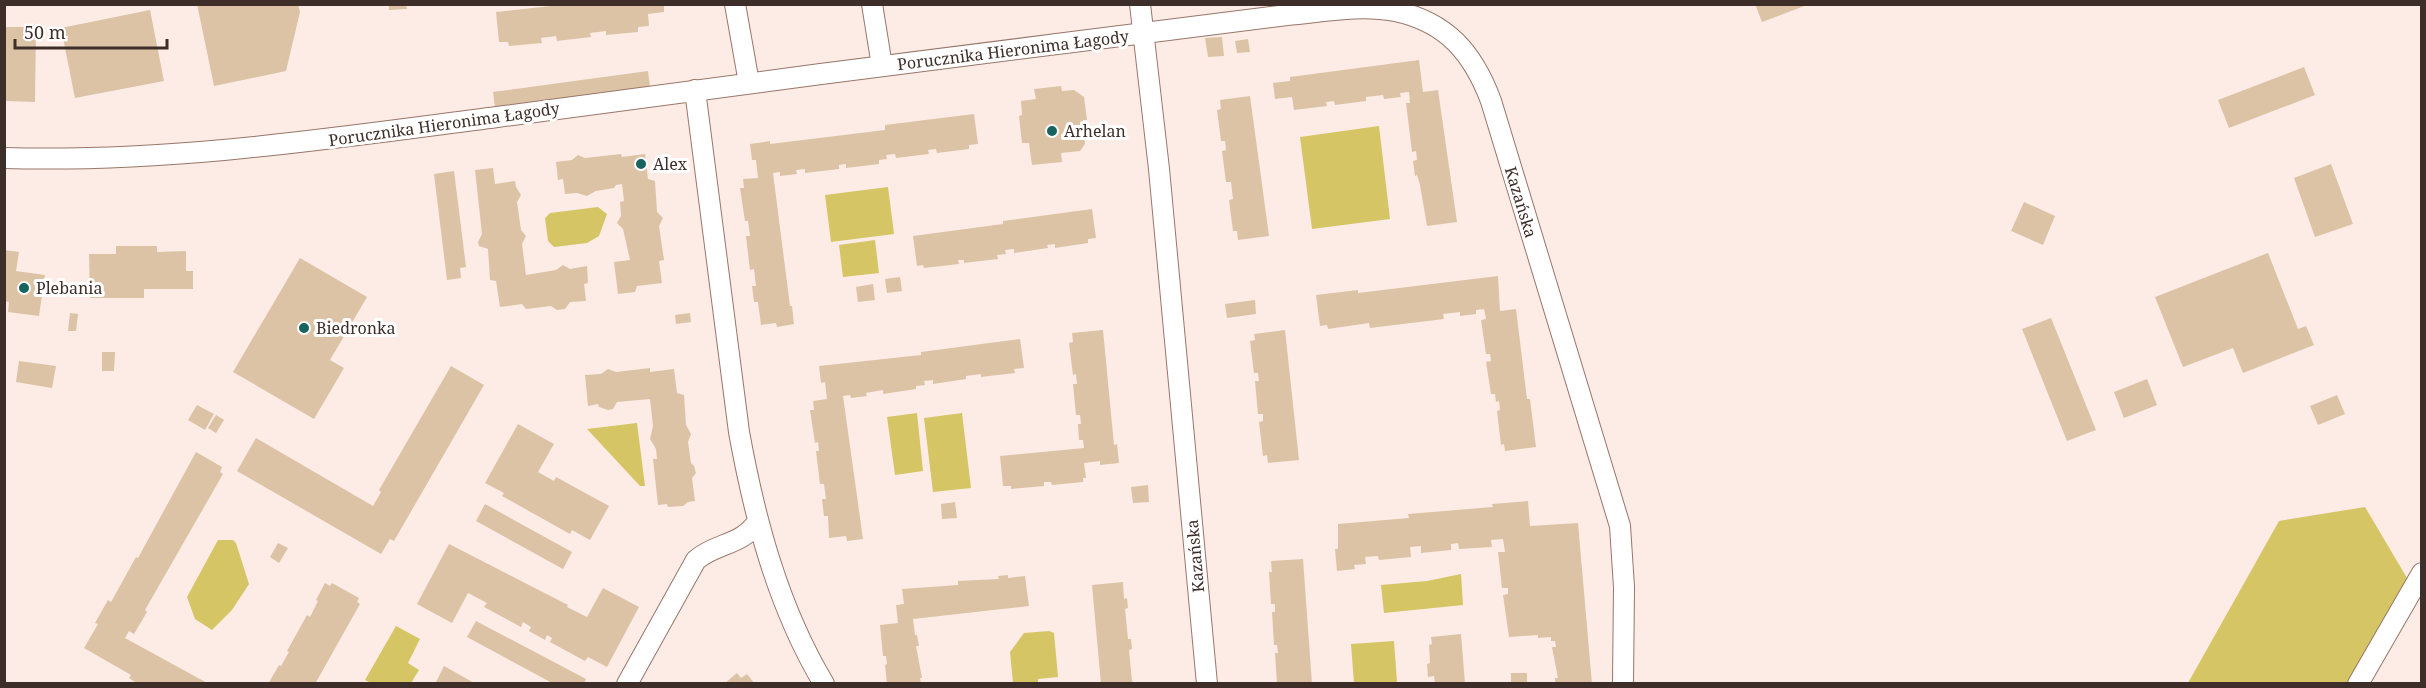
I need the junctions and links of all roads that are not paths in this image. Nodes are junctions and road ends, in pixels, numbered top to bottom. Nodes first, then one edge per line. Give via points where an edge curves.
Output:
1 (735, 4) edge
2 (872, 4) edge
3 (1140, 4) edge
4 (1144, 34) junction
5 (882, 66) junction
6 (749, 83) junction
7 (695, 90) junction
8 (4, 158) edge
9 (758, 521) junction
10 (736, 542) junction
11 (767, 550) junction
12 (2421, 573) edge
13 (627, 684) edge
14 (824, 684) edge
15 (1207, 684) edge
16 (1623, 684) edge
17 (2358, 684) edge

1 - 6 street
2 - 5 street, Porucznika Hieronima Łagody
3 - 4 street, Kazańska
4 - 5 street, Porucznika Hieronima Łagody
4 - 15 street, Kazańska
4 - 16 street, Kazańska via 1360,8 1380,9 1414,16 1430,24 1472,58 1491,101 1620,526
5 - 6 street, Porucznika Hieronima Łagody
6 - 7 street, Porucznika Hieronima Łagody
7 - 8 street, Porucznika Hieronima Łagody via 319,141 89,159
7 - 9 street via 739,432
9 - 10 street via 753,530
9 - 11 street
10 - 11 street
10 - 13 street via 708,551 696,560
11 - 14 street via 788,615
12 - 17 street

